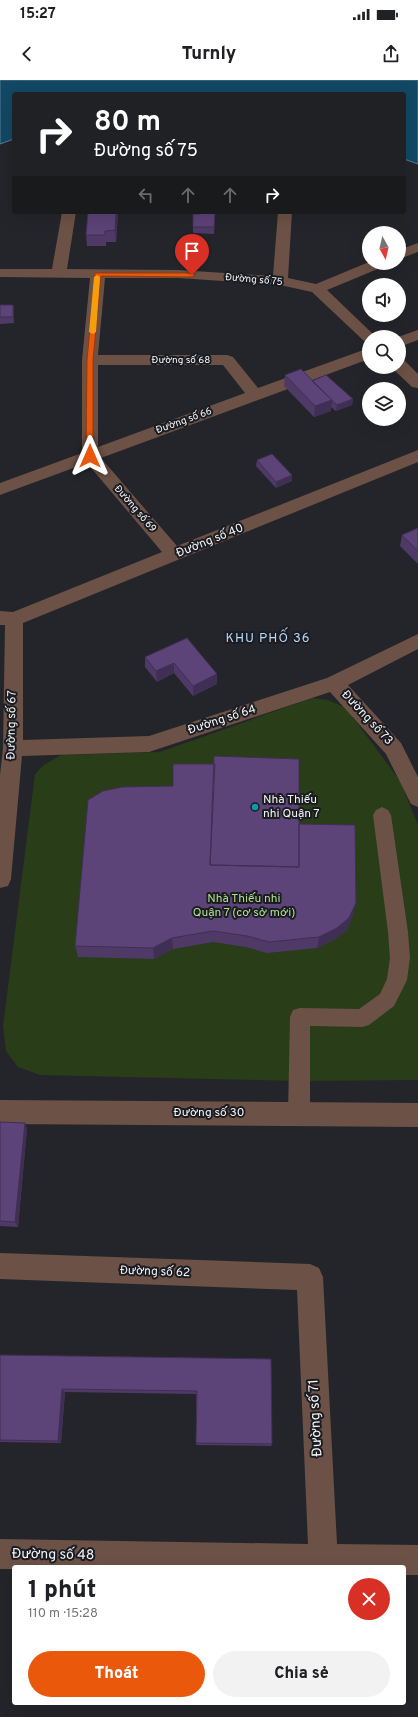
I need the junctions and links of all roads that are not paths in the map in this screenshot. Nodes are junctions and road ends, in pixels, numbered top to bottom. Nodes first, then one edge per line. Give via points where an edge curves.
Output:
1 (69, 214) edge
2 (285, 214) edge
3 (418, 247) edge
4 (406, 252) edge
5 (363, 270) edge
6 (0, 273) edge
7 (59, 273) junction
8 (98, 274) junction
9 (280, 281) junction
10 (318, 289) junction
11 (362, 331) edge
12 (418, 335) edge
13 (406, 339) edge
14 (362, 356) edge
15 (90, 360) junction
16 (406, 372) edge
17 (418, 383) edge
18 (255, 395) junction
19 (90, 456) junction
20 (418, 456) edge
21 (0, 490) edge
22 (175, 555) junction
23 (7, 618) edge
24 (418, 641) edge
25 (334, 683) junction
26 (13, 748) junction
27 (418, 798) edge
28 (382, 815) dead end
29 (0, 879) edge
30 (0, 1112) edge
31 (299, 1114) junction
32 (418, 1115) edge
33 (0, 1266) edge
34 (310, 1278) joint
35 (0, 1554) edge
36 (323, 1558) junction
37 (418, 1560) edge

1 - 7 street
2 - 9 street
3 - 4 street
5 - 10 street
6 - 7 street, Đường số 75
7 - 8 street, Đường số 75
8 - 9 street, Đường số 75 via 178,274
8 - 15 street
9 - 10 street, Đường số 75
10 - 11 street
12 - 13 street
14 - 18 street, Đường số 66
15 - 18 street, Đường số 68 via 227,360
15 - 19 street
16 - 17 street
18 - 19 street, Đường số 66
19 - 21 street, Đường số 66
19 - 22 street, Đường số 69
20 - 22 street, Đường số 40
22 - 23 street, Đường số 40
23 - 26 street, Đường số 67
24 - 25 street, Đường số 64
25 - 26 street, Đường số 64 via 149,744
25 - 27 street, Đường số 73 via 394,749
26 - 29 street, Đường số 67
28 - 31 lane via 398,932 400,958 397,980 387,1000 362,1018 300,1017
30 - 31 street, Đường số 30
31 - 32 street, Đường số 30
33 - 34 street, Đường số 62
34 - 36 street, Đường số 71
35 - 36 street, Đường số 48
36 - 37 street, Đường số 48

